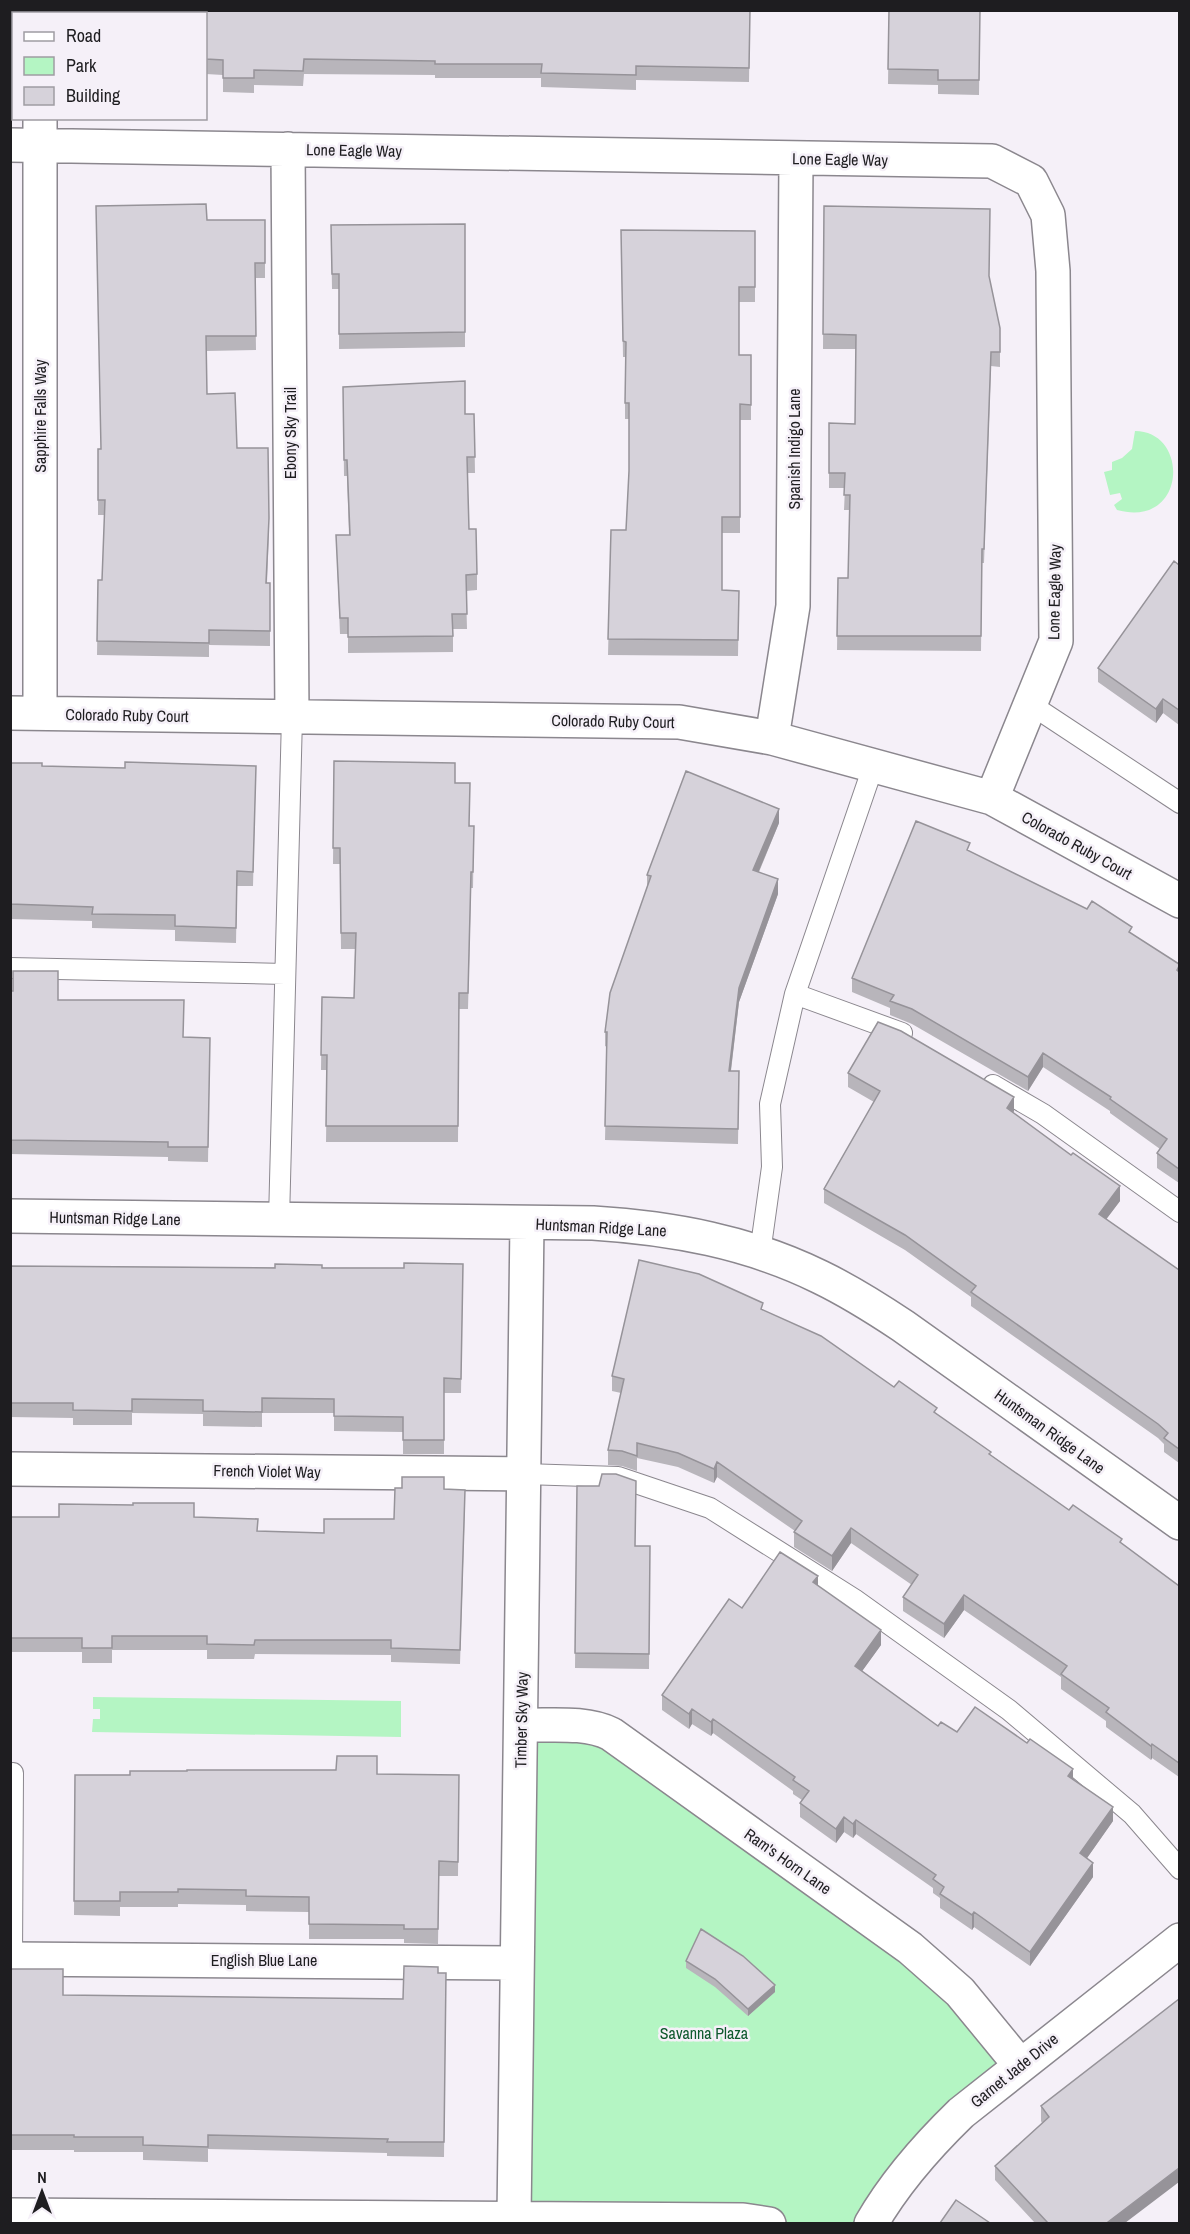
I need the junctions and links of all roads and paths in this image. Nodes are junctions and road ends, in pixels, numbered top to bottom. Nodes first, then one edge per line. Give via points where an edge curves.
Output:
1 (30, 137) edge
2 (288, 149) junction
3 (796, 158) junction
4 (1030, 704) junction
5 (25, 713) edge
6 (292, 717) junction
7 (772, 738) junction
8 (874, 764) junction
9 (992, 798) junction
10 (1179, 803) edge
11 (1179, 901) edge
12 (10, 968) edge
13 (285, 974) junction
14 (795, 994) junction
15 (915, 1040) edge
16 (975, 1074) edge
17 (1179, 1212) edge
18 (10, 1216) edge
19 (279, 1220) junction
20 (527, 1223) junction
21 (760, 1253) junction
22 (10, 1469) edge
23 (524, 1474) junction
24 (1179, 1523) edge
25 (520, 1725) junction
26 (13, 1773) dead end
27 (1179, 1869) edge
28 (1179, 1940) edge
29 (11, 1959) edge
30 (517, 1962) junction
31 (1020, 2065) junction
32 (10, 2215) edge
33 (514, 2217) junction
34 (769, 2223) edge
35 (871, 2223) edge

1 - 2 street, Lone Eagle Way
1 - 5 street, Sapphire Falls Way
2 - 3 street, Lone Eagle Way
2 - 6 street, Ebony Sky Trail
3 - 4 street, Lone Eagle Way via 992,161 1031,180 1048,215 1053,271 1056,641
3 - 7 street, Spanish Indigo Lane via 793,606
4 - 9 street, Lone Eagle Way
4 - 10 lane
5 - 6 street, Colorado Ruby Court
6 - 7 street, Colorado Ruby Court via 679,722
6 - 13 lane
7 - 8 street, Colorado Ruby Court
8 - 9 street, Colorado Ruby Court
8 - 14 lane
9 - 11 street, Colorado Ruby Court
12 - 13 lane
13 - 19 lane
14 - 15 lane
14 - 21 lane via 770,1104 772,1167
16 - 17 lane via 1044,1114
18 - 19 street, Huntsman Ridge Lane
19 - 20 street, Huntsman Ridge Lane
20 - 21 street, Huntsman Ridge Lane via 640,1226
20 - 23 street, Timber Sky Way
21 - 24 street, Huntsman Ridge Lane via 820,1276 862,1299
22 - 23 street, French Violet Way
23 - 25 street, Timber Sky Way
23 - 27 lane via 618,1477 710,1508 854,1599 1009,1710 1132,1814
25 - 30 street, Timber Sky Way
25 - 31 street, Ram's Horn Lane via 581,1726 610,1734 910,1948 960,1992
26 - 29 lane
28 - 31 street, Garnet Jade Drive
29 - 30 street, English Blue Lane
30 - 33 street, Timber Sky Way
31 - 35 street, Garnet Jade Drive via 929,2145
32 - 33 street
33 - 34 street

